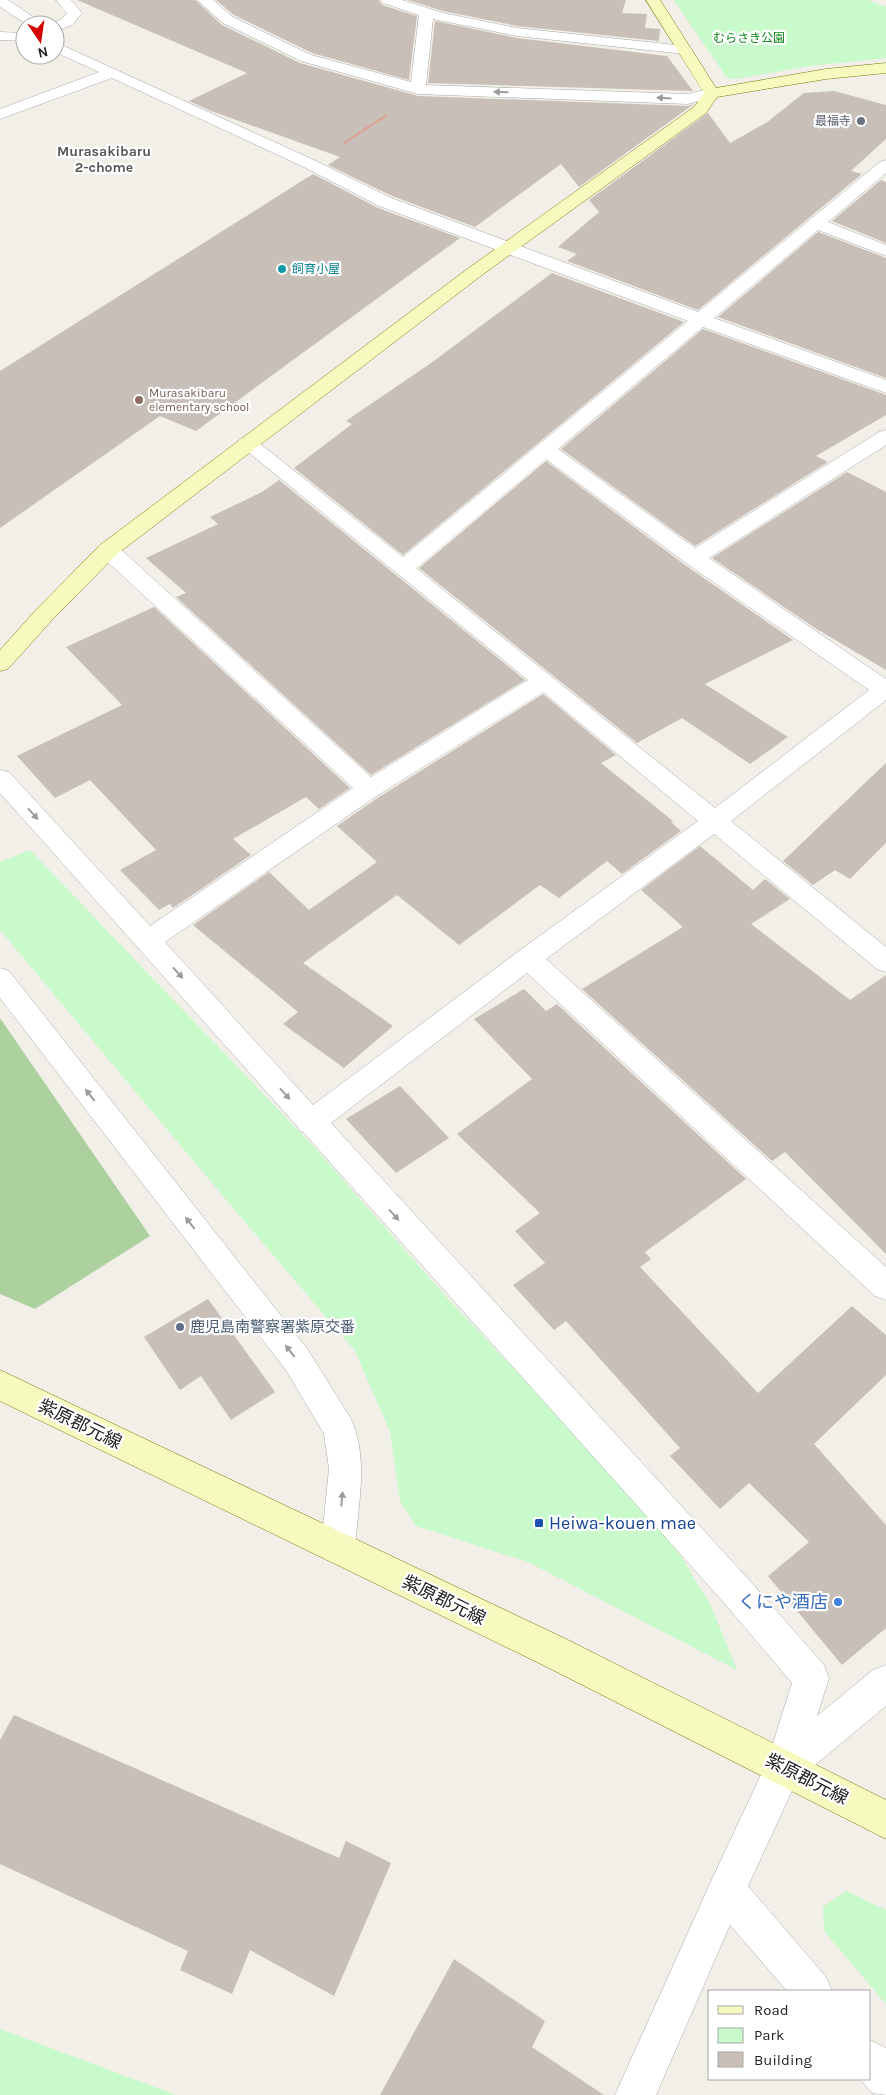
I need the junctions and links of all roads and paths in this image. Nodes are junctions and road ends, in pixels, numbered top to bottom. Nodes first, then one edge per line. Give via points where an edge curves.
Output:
1 (64, 0) edge
2 (204, 0) edge
3 (388, 0) edge
4 (653, 0) edge
5 (0, 1) edge
6 (426, 13) junction
7 (22, 15) edge
8 (65, 23) edge
9 (0, 36) edge
10 (15, 37) edge
11 (686, 50) junction
12 (65, 51) edge
13 (886, 68) edge
14 (111, 73) junction
15 (418, 89) junction
16 (712, 93) junction
17 (0, 114) edge
18 (310, 164) junction
19 (886, 165) edge
20 (815, 224) junction
21 (507, 249) junction
22 (886, 251) edge
23 (703, 319) junction
24 (886, 387) edge
25 (886, 436) edge
26 (247, 443) junction
27 (546, 450) junction
28 (108, 550) junction
29 (694, 558) junction
30 (403, 568) junction
31 (0, 664) edge
32 (544, 681) junction
33 (885, 689) edge
34 (0, 778) edge
35 (369, 789) junction
36 (713, 822) junction
37 (148, 940) junction
38 (528, 958) junction
39 (886, 962) edge
40 (0, 978) edge
41 (310, 1122) junction
42 (886, 1286) edge
43 (0, 1385) edge
44 (338, 1547) junction
45 (886, 1683) edge
46 (784, 1766) junction
47 (886, 1820) edge
48 (726, 1890) junction
49 (811, 1990) edge
50 (871, 2061) edge
51 (886, 2079) edge
52 (635, 2095) edge

1 - 8 street via 75,13
2 - 15 street via 228,20 306,58
3 - 6 street
4 - 11 street
5 - 7 street
6 - 11 street via 517,32
6 - 15 street
9 - 10 street
11 - 16 street
12 - 14 street
13 - 16 street via 826,74
14 - 17 street
14 - 18 street
16 -> 15 street via 688,99
15 - 18 path via 378,123
16 - 21 street via 700,110
18 - 21 street via 385,202
19 - 20 street
20 - 22 street
20 - 23 street
21 - 23 street
21 - 26 street
23 - 24 street
23 - 27 street
25 - 29 street
26 - 28 street
26 - 30 street
27 - 29 street
27 - 30 street
28 - 31 street
28 - 35 street
29 - 33 street
30 - 32 street
32 - 35 street
32 - 36 street
33 - 36 street
34 -> 37 street
35 - 37 street
36 - 38 street
36 - 39 street
37 -> 41 street
38 - 41 street
38 - 42 street
44 -> 40 street via 345,1469 340,1430 296,1360
41 -> 46 street via 738,1593 811,1678
43 - 44 street, 紫原郡元線
44 - 46 street, 紫原郡元線
45 - 46 street
46 - 47 street, 紫原郡元線
46 - 48 street
48 - 49 street
48 - 52 street
50 - 51 street

